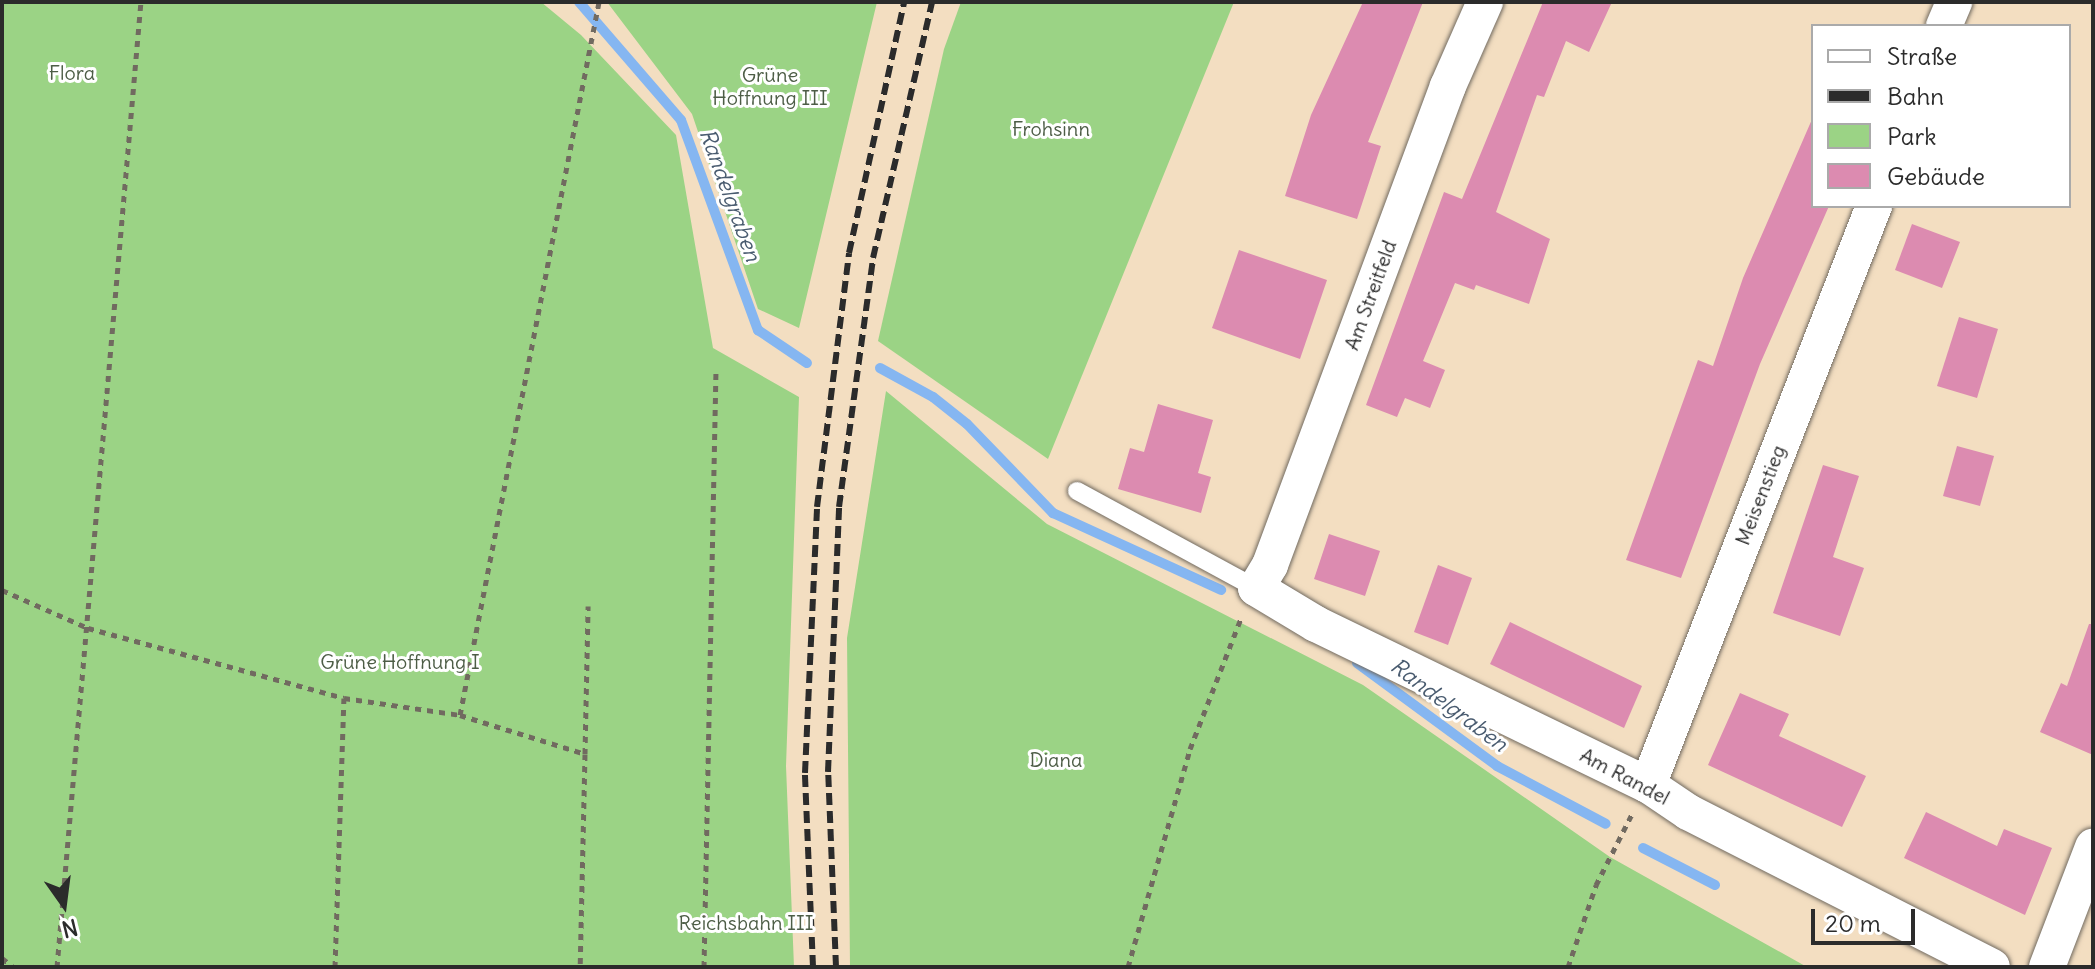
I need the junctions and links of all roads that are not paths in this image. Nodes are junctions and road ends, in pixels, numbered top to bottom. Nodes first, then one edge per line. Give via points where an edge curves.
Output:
1 (1485, 2) edge
2 (1954, 2) edge
3 (1945, 24) edge
4 (1873, 208) edge
5 (1077, 491) dead end
6 (1256, 588) junction
7 (1648, 785) junction
8 (2093, 847) edge
9 (1992, 967) edge
10 (2047, 967) edge

1 - 6 street, Am Streitfeld via 1448,86 1270,565
2 - 3 street
4 - 7 street, Meisenstieg
5 - 6 lane
6 - 7 street, Am Randel via 1316,624
7 - 9 street, Am Randel via 1688,812
8 - 10 street

